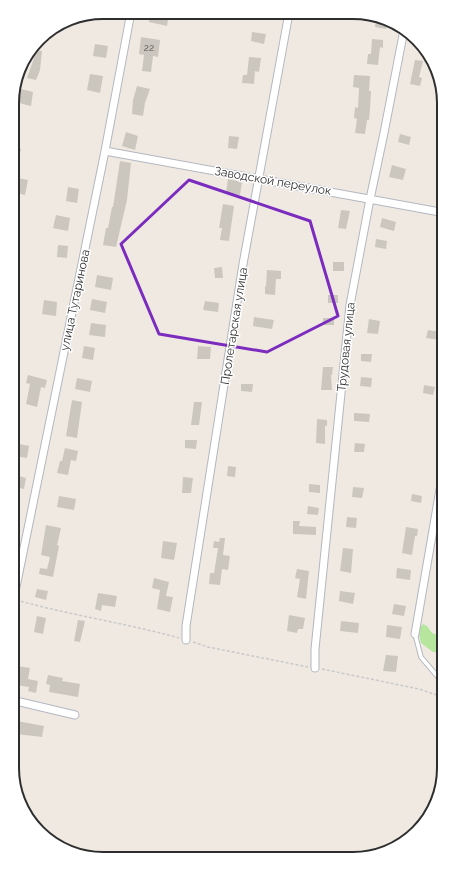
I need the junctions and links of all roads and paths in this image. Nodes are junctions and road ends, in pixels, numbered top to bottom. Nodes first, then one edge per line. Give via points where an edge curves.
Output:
1 (130, 19) edge
2 (288, 19) edge
3 (403, 35) edge
4 (105, 151) junction
5 (260, 179) junction
6 (370, 199) junction
7 (437, 211) edge
8 (437, 507) edge
9 (19, 572) edge
10 (19, 601) edge
11 (415, 634) joint
12 (186, 640) junction
13 (314, 668) junction
14 (437, 676) edge
15 (437, 695) edge
16 (19, 702) edge
17 (75, 715) dead end

1 - 4 street, улица Тутаринова
2 - 5 street, Пролетарская улица
3 - 6 street, Трудовая улица
4 - 5 street, Заводской переулок
4 - 9 street, улица Тутаринова
5 - 6 street, Заводской переулок
5 - 12 street, Пролетарская улица via 242,272 186,626
6 - 7 street, Заводской переулок
6 - 13 street, Трудовая улица via 350,305
8 - 11 street
10 - 12 path
11 - 14 lane via 421,657
12 - 13 path via 208,647
13 - 15 path via 419,689
16 - 17 street

